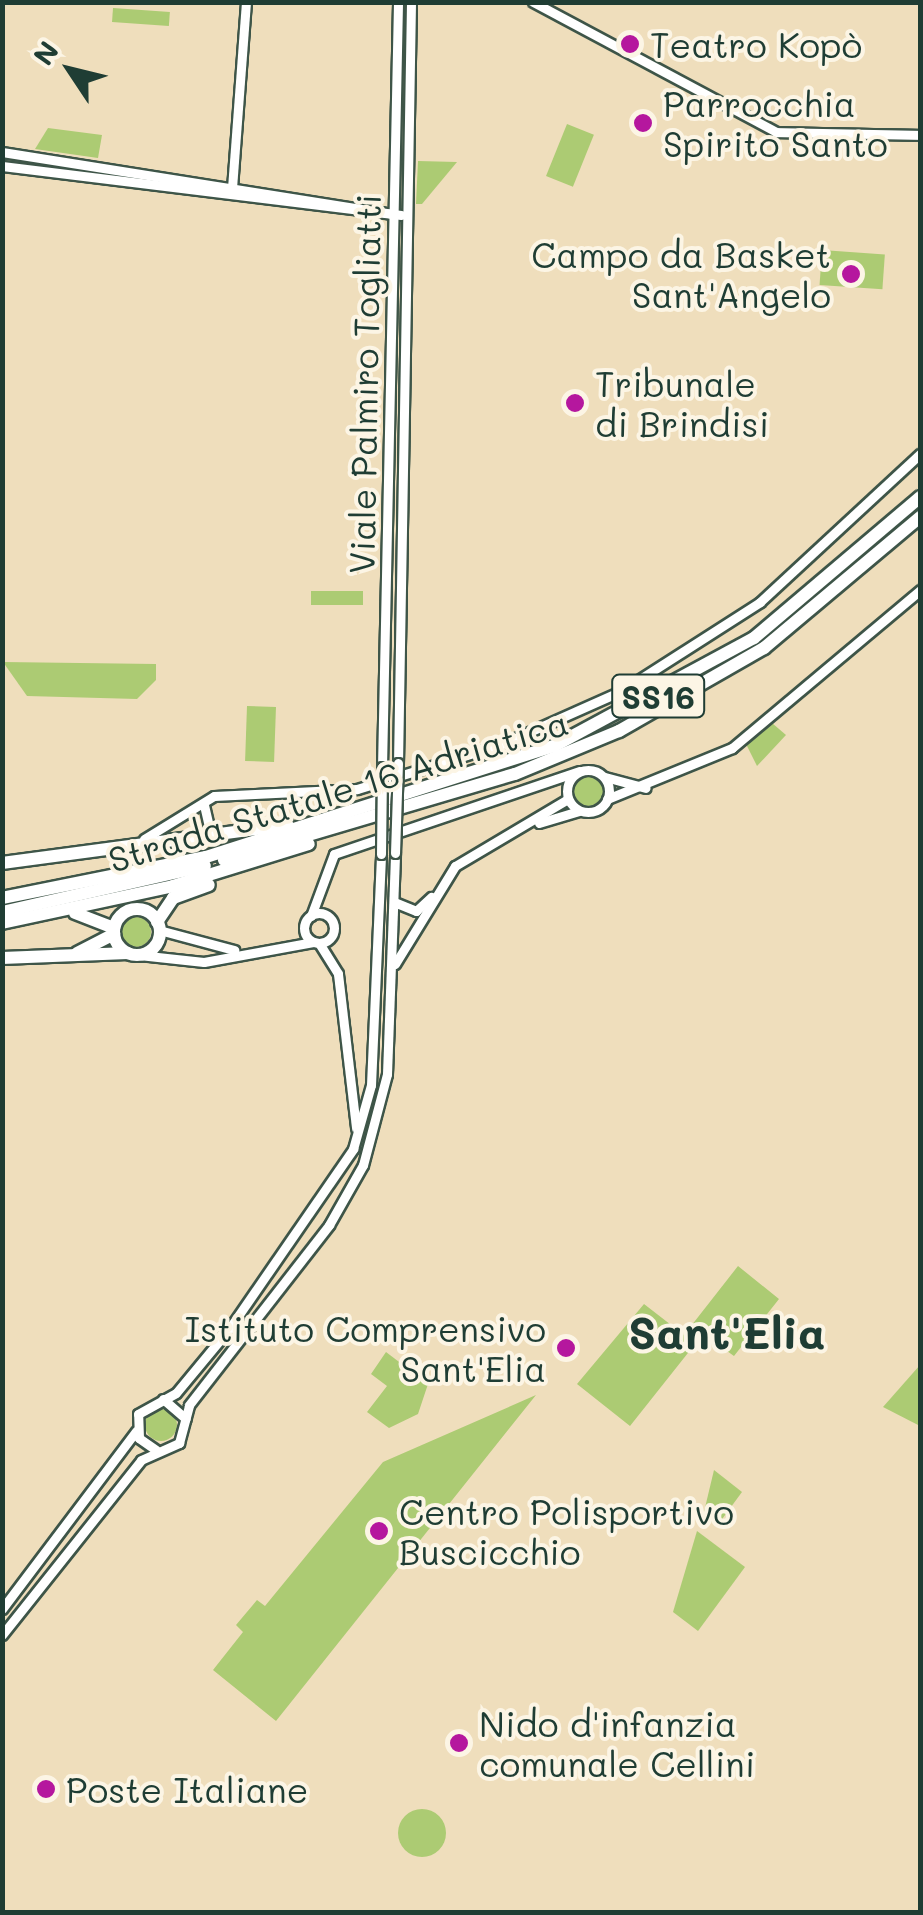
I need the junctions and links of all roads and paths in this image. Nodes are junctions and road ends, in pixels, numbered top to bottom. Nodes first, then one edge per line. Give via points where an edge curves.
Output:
1 (398, 2) edge
2 (411, 2) edge
3 (533, 2) edge
4 (246, 6) edge
5 (920, 134) edge
6 (2, 152) edge
7 (2, 166) edge
8 (232, 191) junction
9 (400, 215) junction
10 (920, 454) edge
11 (920, 497) edge
12 (920, 517) edge
13 (920, 590) edge
14 (580, 771) junction
15 (604, 777) junction
16 (542, 780) junction
17 (648, 789) junction
18 (567, 796) junction
19 (608, 799) junction
20 (204, 802) junction
21 (579, 810) junction
22 (351, 818) junction
23 (534, 824) junction
24 (212, 836) junction
25 (144, 839) junction
26 (275, 857) junction
27 (2, 864) edge
28 (442, 884) junction
29 (320, 886) junction
30 (2, 898) edge
31 (394, 902) junction
32 (52, 913) junction
33 (4, 920) edge
34 (331, 920) junction
35 (307, 921) junction
36 (158, 926) junction
37 (114, 931) junction
38 (280, 943) junction
39 (316, 943) junction
40 (241, 951) junction
41 (77, 953) junction
42 (133, 954) junction
43 (2, 958) edge
44 (393, 967) junction
45 (356, 1138) junction
46 (163, 1399) junction
47 (186, 1420) junction
48 (136, 1432) junction
49 (156, 1450) junction
50 (2, 1610) edge
51 (2, 1635) edge

1 - 9 street, Viale Palmiro Togliatti
2 - 9 street, Viale Palmiro Togliatti
3 - 5 street via 776,132
4 - 8 street
6 - 8 street
7 - 8 street
8 - 9 street
9 - 31 street, Viale Palmiro Togliatti, bridge
9 - 45 street, Viale Palmiro Togliatti, bridge via 378,1008
10 - 20 street via 760,602 562,720 332,795 226,793
11 - 22 highway, Strada Statale 16 Adriatica / SS16 via 815,594 690,678 554,746
12 - 22 highway, Strada Statale 16 Adriatica / SS16 via 764,648 663,709 515,774
13 - 17 street via 709,762
14 - 15 street
14 - 16 street
14 - 18 street
15 - 17 street
15 - 19 street
16 - 18 street
16 - 29 street via 343,849 325,863
17 - 19 street
18 - 21 street
18 - 23 street
19 - 21 street
20 - 24 street via 202,826
20 - 25 street
21 - 23 street
22 - 24 highway
22 - 26 highway
22 - 30 highway, Strada Statale 16 Adriatica / SS16 via 149,871
22 - 33 highway, Strada Statale 16 Adriatica / SS16
23 - 28 street via 470,853
24 - 25 highway
25 - 27 highway
26 - 32 highway
26 - 36 highway via 173,898
28 - 31 street via 416,911
28 - 44 street
29 - 34 street
29 - 35 street
31 - 44 street, Viale Palmiro Togliatti
32 - 33 highway
32 - 37 highway via 96,914
34 - 35 street
34 - 39 street via 332,937
35 - 38 street
35 - 39 street
36 - 37 highway via 133,910
36 - 40 street
36 - 42 highway
37 - 41 highway
37 - 42 highway
38 - 39 street
38 - 40 street
39 - 45 street via 338,974
40 - 42 street via 174,964
41 - 42 highway
41 - 43 highway
44 - 47 street, Viale Palmiro Togliatti via 388,1074 363,1165
45 - 46 street via 299,1237
46 - 47 street
46 - 48 street via 142,1408
47 - 49 street via 179,1443
48 - 49 street
48 - 50 street
49 - 51 street

